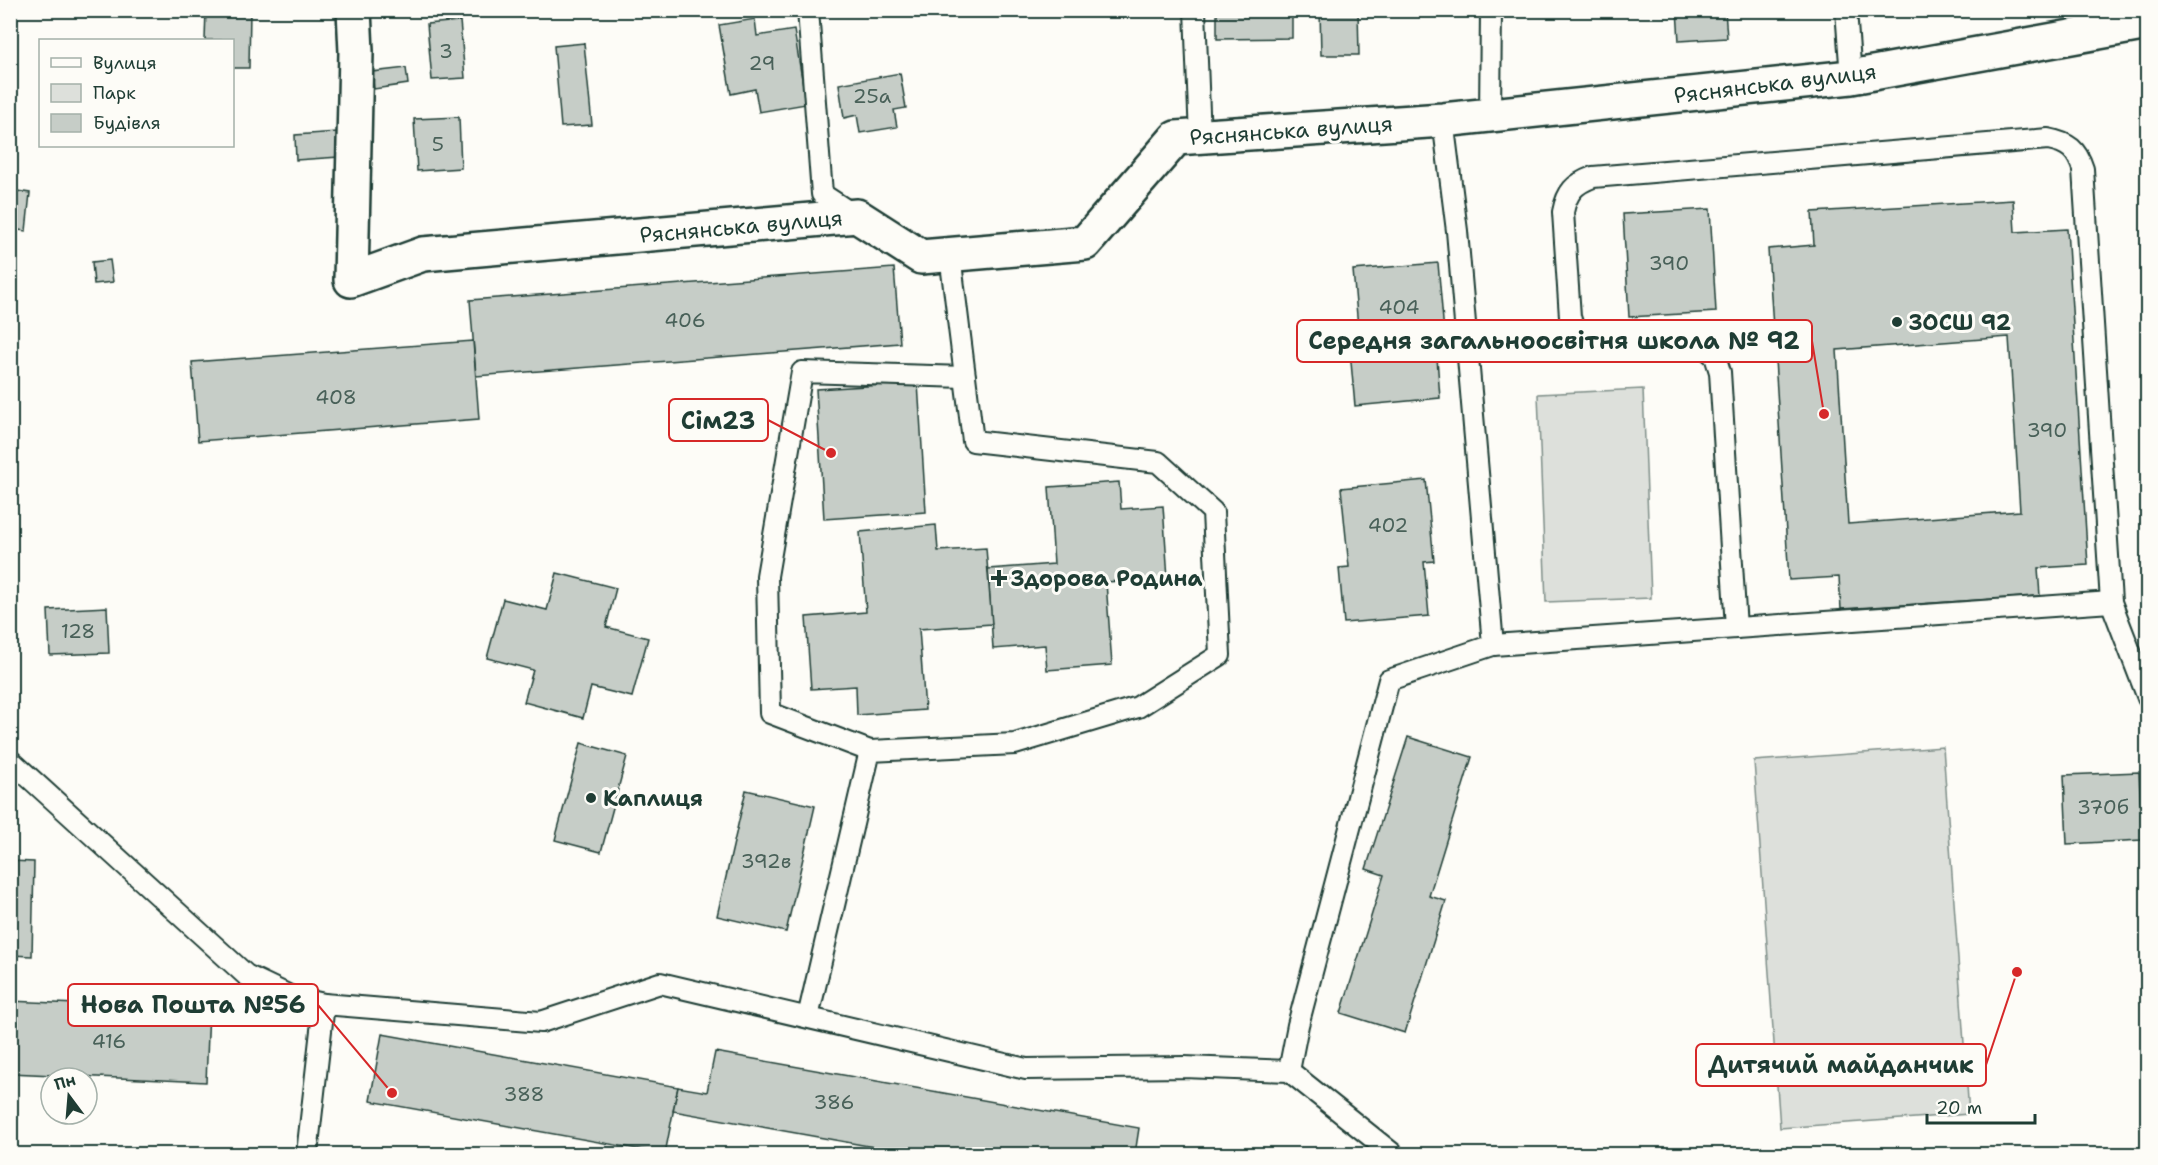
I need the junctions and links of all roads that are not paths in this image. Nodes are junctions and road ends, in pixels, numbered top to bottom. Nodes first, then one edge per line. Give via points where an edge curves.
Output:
1 (354, 10) edge
2 (808, 10) edge
3 (1195, 10) edge
4 (1491, 10) edge
5 (1846, 10) edge
6 (2148, 23) edge
7 (1851, 77) junction
8 (1490, 114) junction
9 (1443, 120) junction
10 (1200, 138) junction
11 (857, 216) junction
12 (950, 255) junction
13 (965, 377) junction
14 (2111, 602) junction
15 (1736, 628) junction
16 (1493, 645) junction
17 (2148, 698) edge
18 (870, 751) junction
19 (10, 760) edge
20 (324, 1004) junction
21 (808, 1017) junction
22 (1289, 1071) junction
23 (307, 1155) edge
24 (1393, 1155) edge

1 - 11 street, Ряснянська вулиця via 351,279 423,254
2 - 11 lane via 822,194
3 - 10 lane
4 - 8 lane
5 - 7 lane
6 - 7 street, Ряснянська вулиця
7 - 8 street, Ряснянська вулиця
8 - 9 street, Ряснянська вулиця
9 - 10 street, Ряснянська вулиця
9 - 16 lane via 1458,231
10 - 12 street, Ряснянська вулиця via 1176,138 1085,243
11 - 12 street, Ряснянська вулиця via 921,257
12 - 13 lane
13 - 18 lane via 802,372 767,576 770,713
13 - 18 lane via 973,441 1158,462 1212,512 1220,655 1138,707 1015,744
14 - 15 lane
14 - 15 lane via 2083,169 2078,153 2065,142 2048,139 1593,177 1577,183 1566,196 1563,212 1570,317 1575,332 1588,344 1685,341 1702,345 1715,356 1720,372
14 - 17 lane
15 - 16 lane
16 - 22 lane via 1389,680
18 - 21 lane
19 - 20 lane via 246,975 292,997
20 - 21 lane via 541,1022 660,983
20 - 23 lane
21 - 22 lane via 1026,1069 1184,1067
22 - 24 lane

